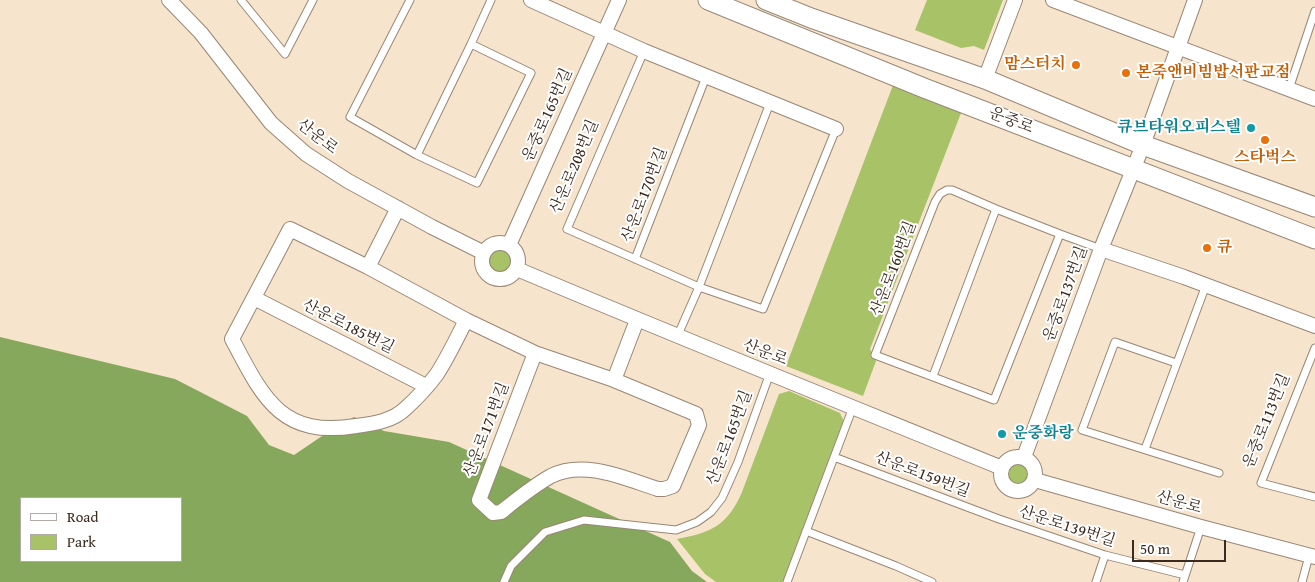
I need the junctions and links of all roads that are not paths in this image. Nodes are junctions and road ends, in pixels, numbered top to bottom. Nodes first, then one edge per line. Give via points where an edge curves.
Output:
1 (169, 0) edge
2 (240, 0) edge
3 (313, 0) edge
4 (410, 0) edge
5 (491, 0) edge
6 (531, 0) edge
7 (619, 0) edge
8 (708, 0) edge
9 (766, 0) edge
10 (1015, 0) edge
11 (1053, 0) edge
12 (1195, 0) edge
13 (1315, 11) edge
14 (604, 32) junction
15 (471, 44) junction
16 (1178, 48) junction
17 (644, 51) junction
18 (706, 77) junction
19 (985, 79) junction
20 (1289, 88) junction
21 (1315, 99) edge
22 (770, 103) junction
23 (836, 129) joint
24 (1142, 144) junction
25 (417, 155) junction
26 (1133, 168) junction
27 (1315, 207) edge
28 (398, 208) junction
29 (996, 209) junction
30 (1060, 234) junction
31 (1315, 239) edge
32 (508, 245) junction
33 (1102, 249) junction
34 (484, 253) junction
35 (635, 259) junction
36 (368, 267) junction
37 (517, 269) junction
38 (1206, 285) junction
39 (700, 287) junction
40 (254, 298) junction
41 (466, 320) junction
42 (637, 320) junction
43 (1315, 326) edge
44 (677, 337) junction
45 (1315, 348) edge
46 (534, 353) junction
47 (1176, 363) junction
48 (770, 373) junction
49 (933, 376) junction
50 (614, 380) junction
51 (426, 386) junction
52 (853, 407) junction
53 (1145, 449) junction
54 (834, 457) junction
55 (1024, 457) junction
56 (1002, 468) junction
57 (1219, 473) dead end
58 (1035, 480) junction
59 (1315, 497) edge
60 (999, 519) joint
61 (1201, 527) junction
62 (806, 531) junction
63 (1105, 554) junction
64 (1312, 556) edge
65 (1184, 578) edge
66 (504, 582) edge
67 (787, 582) edge
68 (932, 582) edge
69 (1096, 582) edge
70 (1302, 582) edge

1 - 28 street, 산운로 via 201,33 271,123 306,154
2 - 3 lane via 285,54
4 - 25 lane via 350,117
5 - 15 lane
6 - 14 street
7 - 14 street, 운중로165번길
8 - 26 main road, 운중로
9 - 19 main road, 운중로
10 - 19 street
11 - 16 street
12 - 16 street, 운중로137번길
13 - 20 lane
14 - 17 street
14 - 32 street, 운중로165번길
15 - 25 lane
15 - 25 lane, 운중로165번길 via 531,73 477,183
16 - 20 street
16 - 24 street, 운중로137번길
17 - 18 street
17 - 35 lane, 산운로208번길 via 567,229
18 - 22 street
18 - 35 lane, 산운로170번길
19 - 24 main road, 운중로
20 - 21 street
22 - 23 street
22 - 39 lane
23 - 39 lane, 산운로170번길 via 762,310
24 - 26 street, 운중로137번길
24 - 27 main road, 운중로
26 - 31 main road, 운중로
26 - 33 street, 운중로137번길
28 - 34 street, 산운로
28 - 36 street
29 - 30 lane, 산운로160번길
29 - 49 lane
29 - 49 lane, 산운로160번길 via 952,190 940,194 875,354
30 - 33 lane, 산운로160번길
30 - 49 lane, 산운로160번길 via 994,400
32 - 34 street via 497,243
32 - 37 street via 518,258
33 - 38 street
33 - 55 street, 운중로137번길
34 - 37 street via 484,270 492,278 504,279
35 - 39 lane, 산운로170번길
36 - 40 street via 290,228
36 - 41 street
37 - 42 street, 산운로
38 - 43 street
38 - 47 lane
39 - 44 lane
40 - 51 street, 산운로185번길
40 - 51 street via 232,339 268,401 282,414 305,426 327,430 380,423 405,410
41 - 46 street, 산운로171번길
41 - 51 street
42 - 44 street, 산운로
42 - 50 street
44 - 48 street, 산운로
45 - 59 lane, 운중로113번길 via 1261,483
46 - 50 street, 산운로171번길
46 - 50 street, 산운로171번길 via 479,500 493,513 501,512 552,476 572,470 599,471 658,489 674,486 699,425 696,414
47 - 53 lane
47 - 53 lane via 1115,342 1082,430
48 - 52 street, 산운로
48 - 66 lane, 산운로165번길 via 738,462 722,498 711,512 676,530 584,520 545,532 511,566
52 - 54 lane
52 - 56 street, 산운로
53 - 57 lane
54 - 60 lane, 산운로159번길
54 - 62 lane
55 - 56 street via 1008,459
55 - 58 street via 1033,464
56 - 58 street via 1001,478 1012,490 1028,488
58 - 61 street, 산운로
60 - 63 lane, 산운로139번길
61 - 64 street, 산운로
61 - 65 lane, 산운로139번길
62 - 67 lane
62 - 68 lane
63 - 65 lane, 산운로139번길
63 - 69 lane
64 - 70 lane

